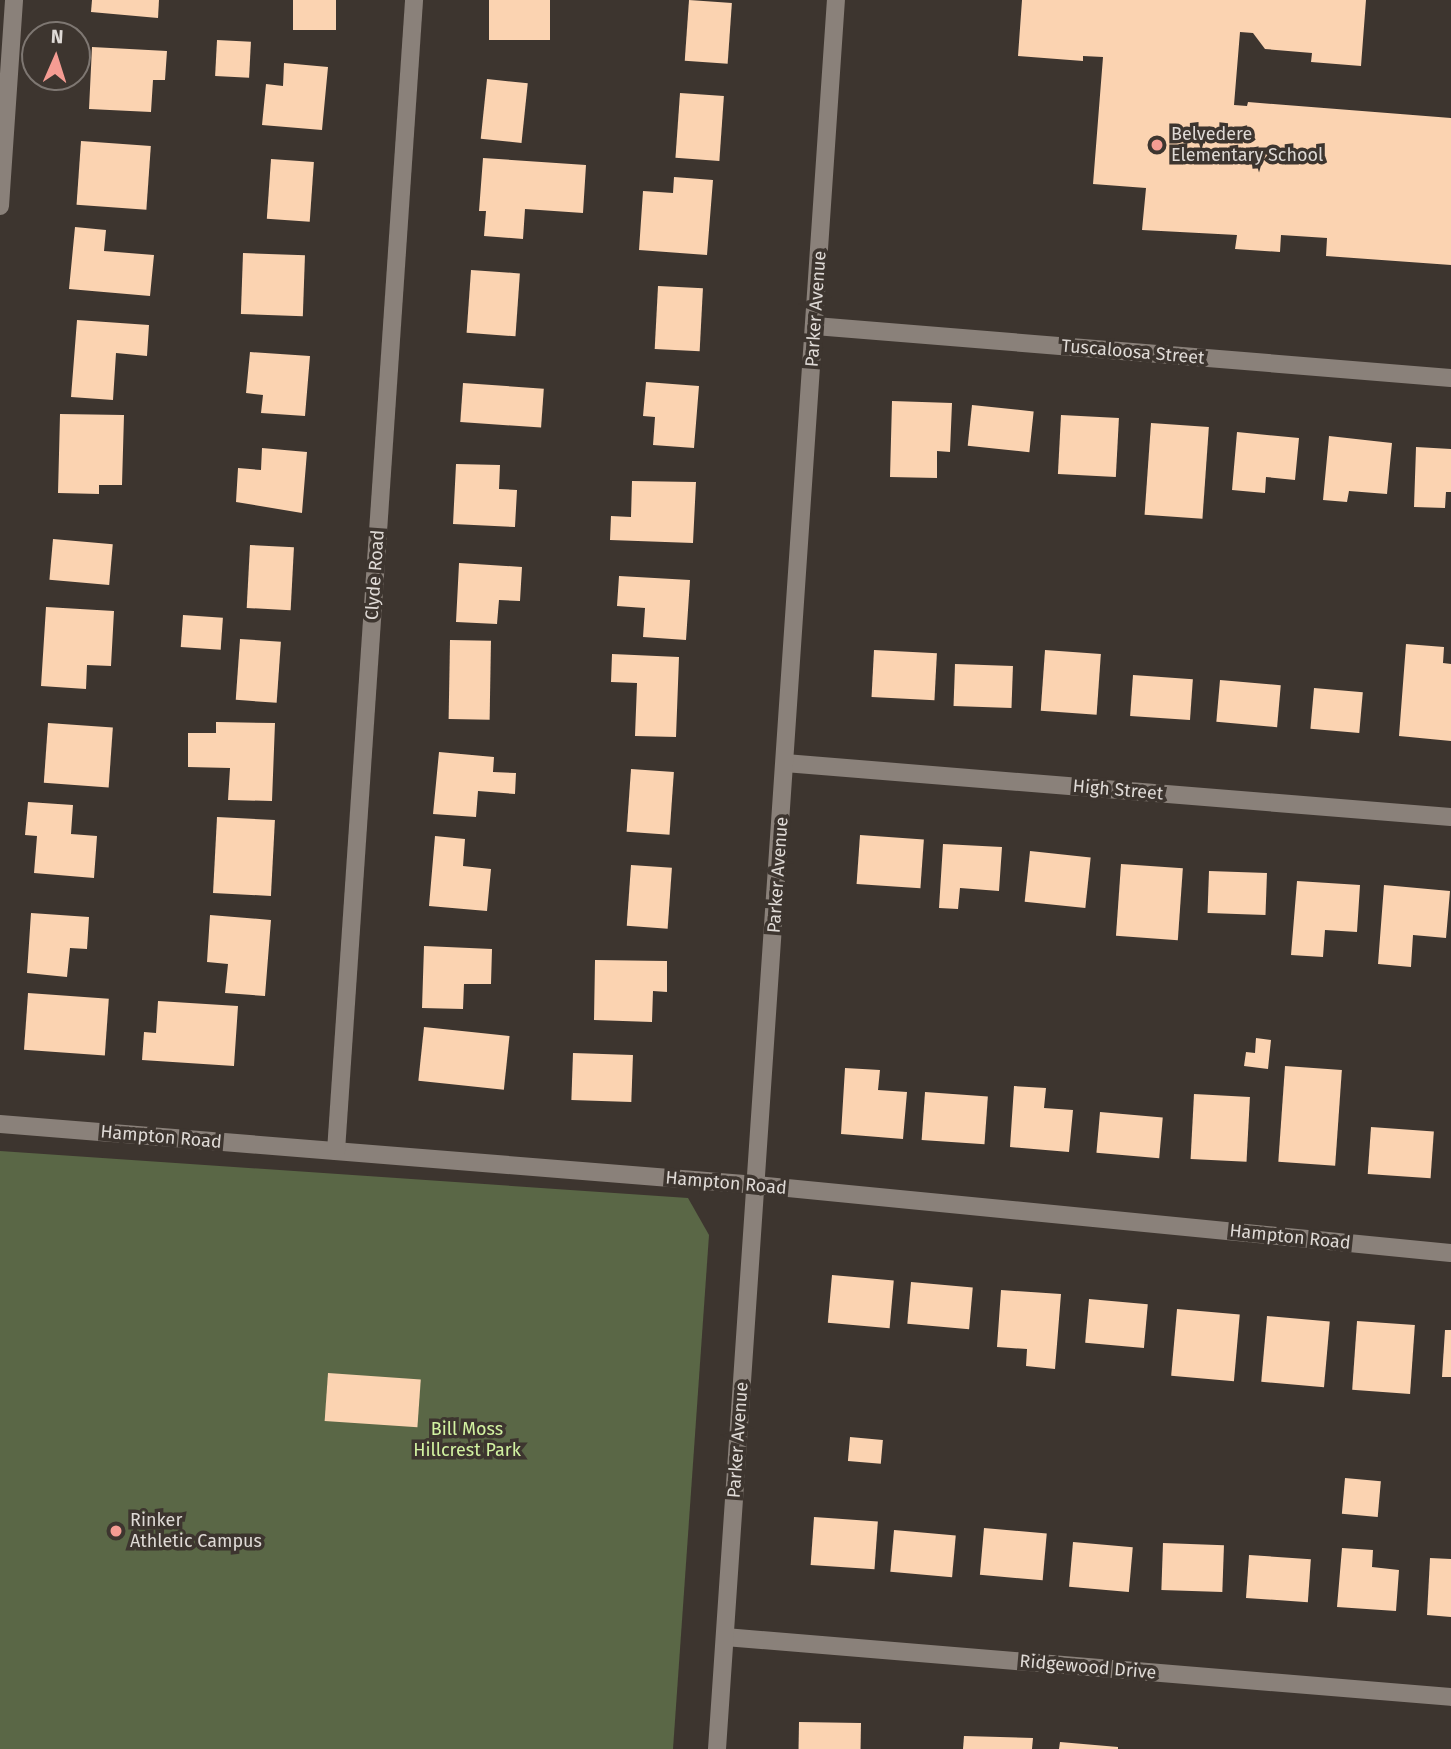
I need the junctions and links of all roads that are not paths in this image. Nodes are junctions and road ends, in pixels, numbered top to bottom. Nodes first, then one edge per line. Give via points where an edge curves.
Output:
1 (14, 0) edge
2 (414, 0) edge
3 (836, 0) edge
4 (0, 206) edge
5 (815, 326) junction
6 (1451, 378) edge
7 (785, 763) junction
8 (1451, 817) edge
9 (0, 1124) edge
10 (336, 1151) junction
11 (757, 1185) junction
12 (1451, 1253) edge
13 (724, 1637) junction
14 (1451, 1697) edge
15 (717, 1749) edge

1 - 4 street
2 - 10 street, Clyde Road
3 - 5 street, Parker Avenue
5 - 6 street, Tuscaloosa Street
5 - 7 street, Parker Avenue
7 - 8 street, High Street
7 - 11 street, Parker Avenue
9 - 10 street, Hampton Road
10 - 11 street, Hampton Road
11 - 12 street, Hampton Road
11 - 13 street, Parker Avenue
13 - 14 street, Ridgewood Drive
13 - 15 street, Parker Avenue

